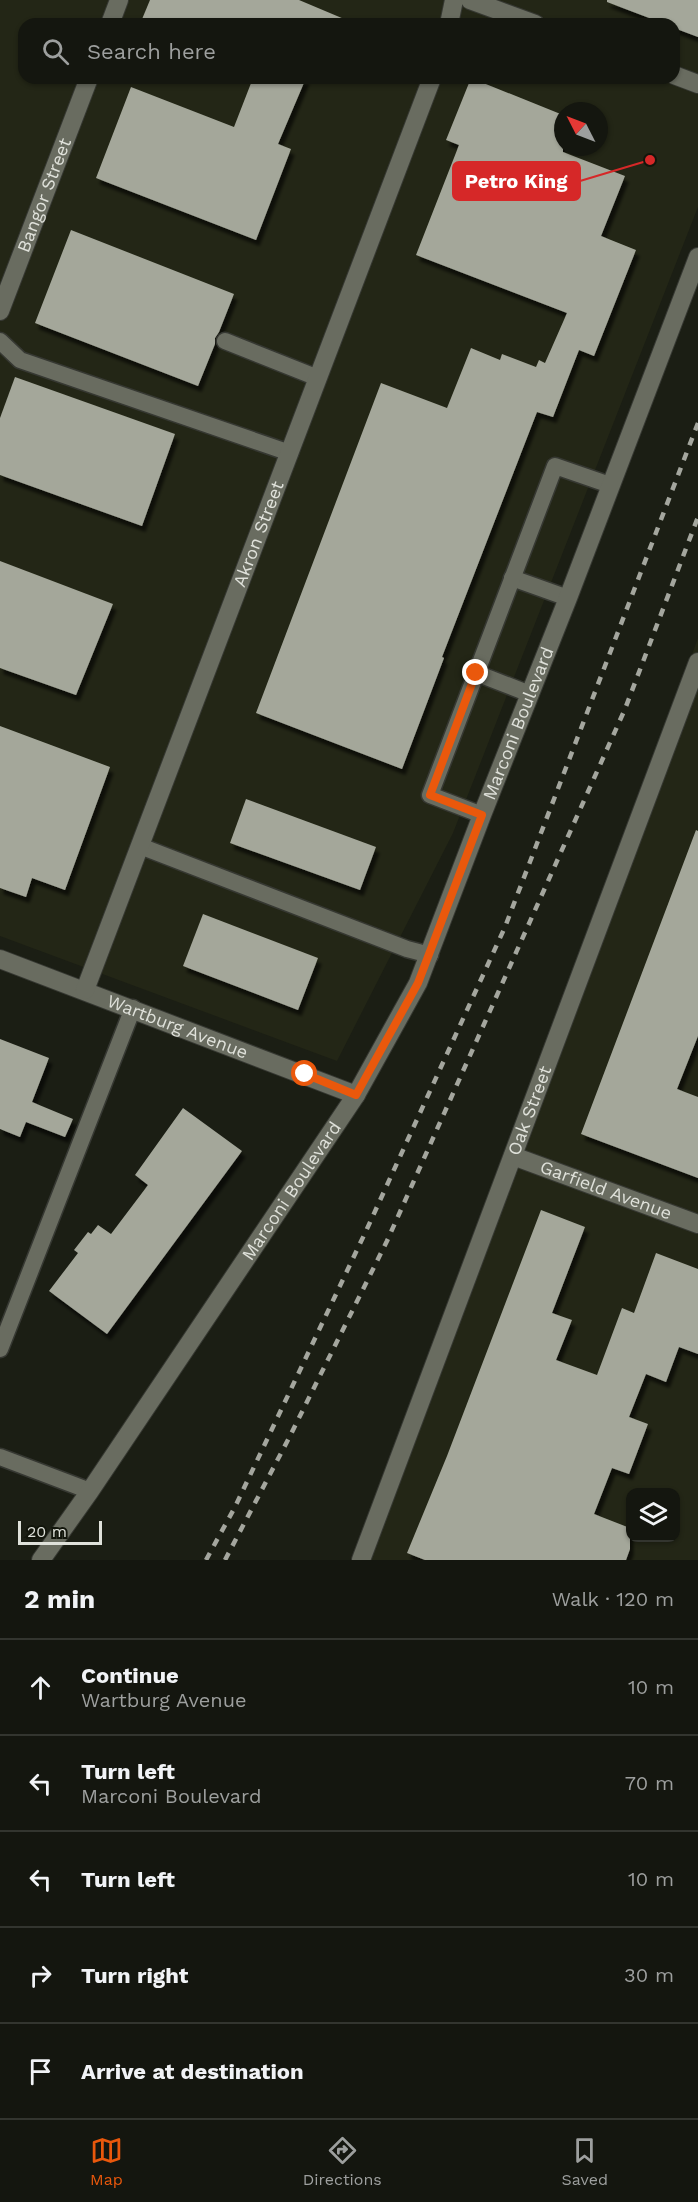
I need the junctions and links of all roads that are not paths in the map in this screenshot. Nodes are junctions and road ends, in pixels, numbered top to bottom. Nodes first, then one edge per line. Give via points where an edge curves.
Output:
1 (119, 0) edge
2 (454, 0) edge
3 (470, 0) edge
4 (112, 18) edge
5 (450, 18) edge
6 (519, 18) edge
7 (680, 77) edge
8 (87, 84) edge
9 (430, 84) edge
10 (698, 84) edge
11 (698, 257) edge
12 (0, 311) edge
13 (0, 340) edge
14 (225, 341) dead end
15 (318, 378) junction
16 (290, 453) junction
17 (610, 485) junction
18 (512, 578) junction
19 (568, 598) junction
20 (698, 662) edge
21 (476, 673) junction
22 (530, 694) junction
23 (482, 815) junction
24 (140, 846) junction
25 (430, 955) junction
26 (0, 959) edge
27 (86, 990) junction
28 (133, 1008) junction
29 (356, 1095) junction
30 (513, 1156) junction
31 (698, 1224) edge
32 (0, 1349) edge
33 (0, 1457) edge
34 (90, 1491) junction
35 (41, 1560) edge
36 (361, 1560) edge

1 - 4 street
2 - 5 street
3 - 6 street
7 - 10 street
8 - 12 street, Bangor Street
9 - 15 street, Akron Street
11 - 17 street, Marconi Boulevard
13 - 16 lane via 20,360
14 - 15 lane
15 - 16 street, Akron Street
16 - 24 street, Akron Street
17 - 18 lane via 555,466
17 - 19 street, Marconi Boulevard
18 - 19 lane
18 - 21 lane
19 - 22 street, Marconi Boulevard
20 - 30 street, Oak Street
21 - 22 lane
21 - 23 lane via 430,795
22 - 23 street, Marconi Boulevard
23 - 25 street, Marconi Boulevard
24 - 25 lane
24 - 27 street, Akron Street
25 - 29 street, Marconi Boulevard
26 - 27 street, Wartburg Avenue
27 - 28 street, Wartburg Avenue
28 - 29 street, Wartburg Avenue
28 - 32 lane
29 - 34 street, Marconi Boulevard
30 - 31 street, Garfield Avenue
30 - 36 street, Oak Street
33 - 34 lane
34 - 35 street, Marconi Boulevard

